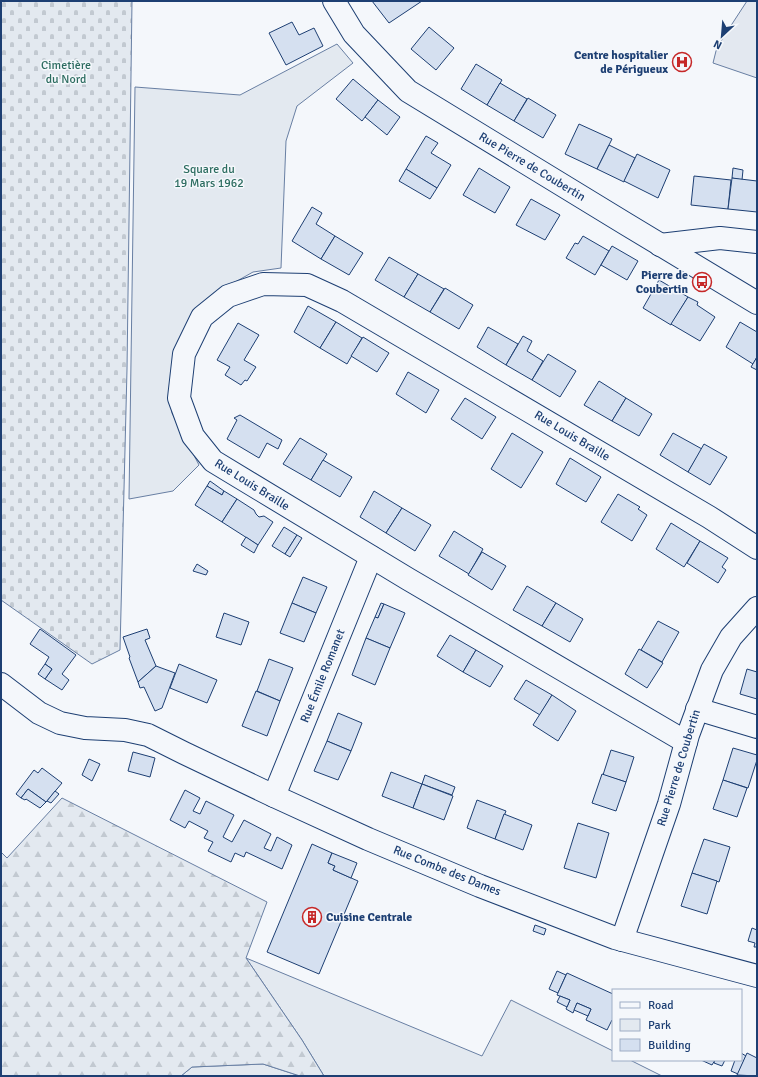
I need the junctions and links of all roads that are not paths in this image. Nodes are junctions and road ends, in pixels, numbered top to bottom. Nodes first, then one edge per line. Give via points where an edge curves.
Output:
1 (334, 1) edge
2 (757, 242) edge
3 (660, 245) junction
4 (757, 303) edge
5 (757, 548) edge
6 (371, 557) junction
7 (757, 608) edge
8 (1, 684) edge
9 (697, 709) junction
10 (757, 727) edge
11 (686, 742) junction
12 (274, 796) junction
13 (622, 940) junction
14 (757, 976) edge

1 - 3 street, Rue Pierre de Coubertin via 354,34 408,91
2 - 3 street via 720,238
3 - 4 street, Rue Pierre de Coubertin
5 - 6 street, Rue Louis Braille via 709,517 342,301 307,285 263,284 228,296 202,317 184,354 179,398 193,436 213,462
6 - 11 street, Rue Louis Braille
6 - 12 street, Rue Émile Romanet
7 - 9 street, Rue Pierre de Coubertin via 731,637 712,670
8 - 12 street, Rue Combe des Dames via 39,713 60,724 125,730 148,735
9 - 10 street
9 - 11 street, Rue Pierre de Coubertin
11 - 13 street, Rue Pierre de Coubertin via 669,804
12 - 13 street, Rue Combe des Dames via 368,840
13 - 14 street, Rue Combe des Dames

